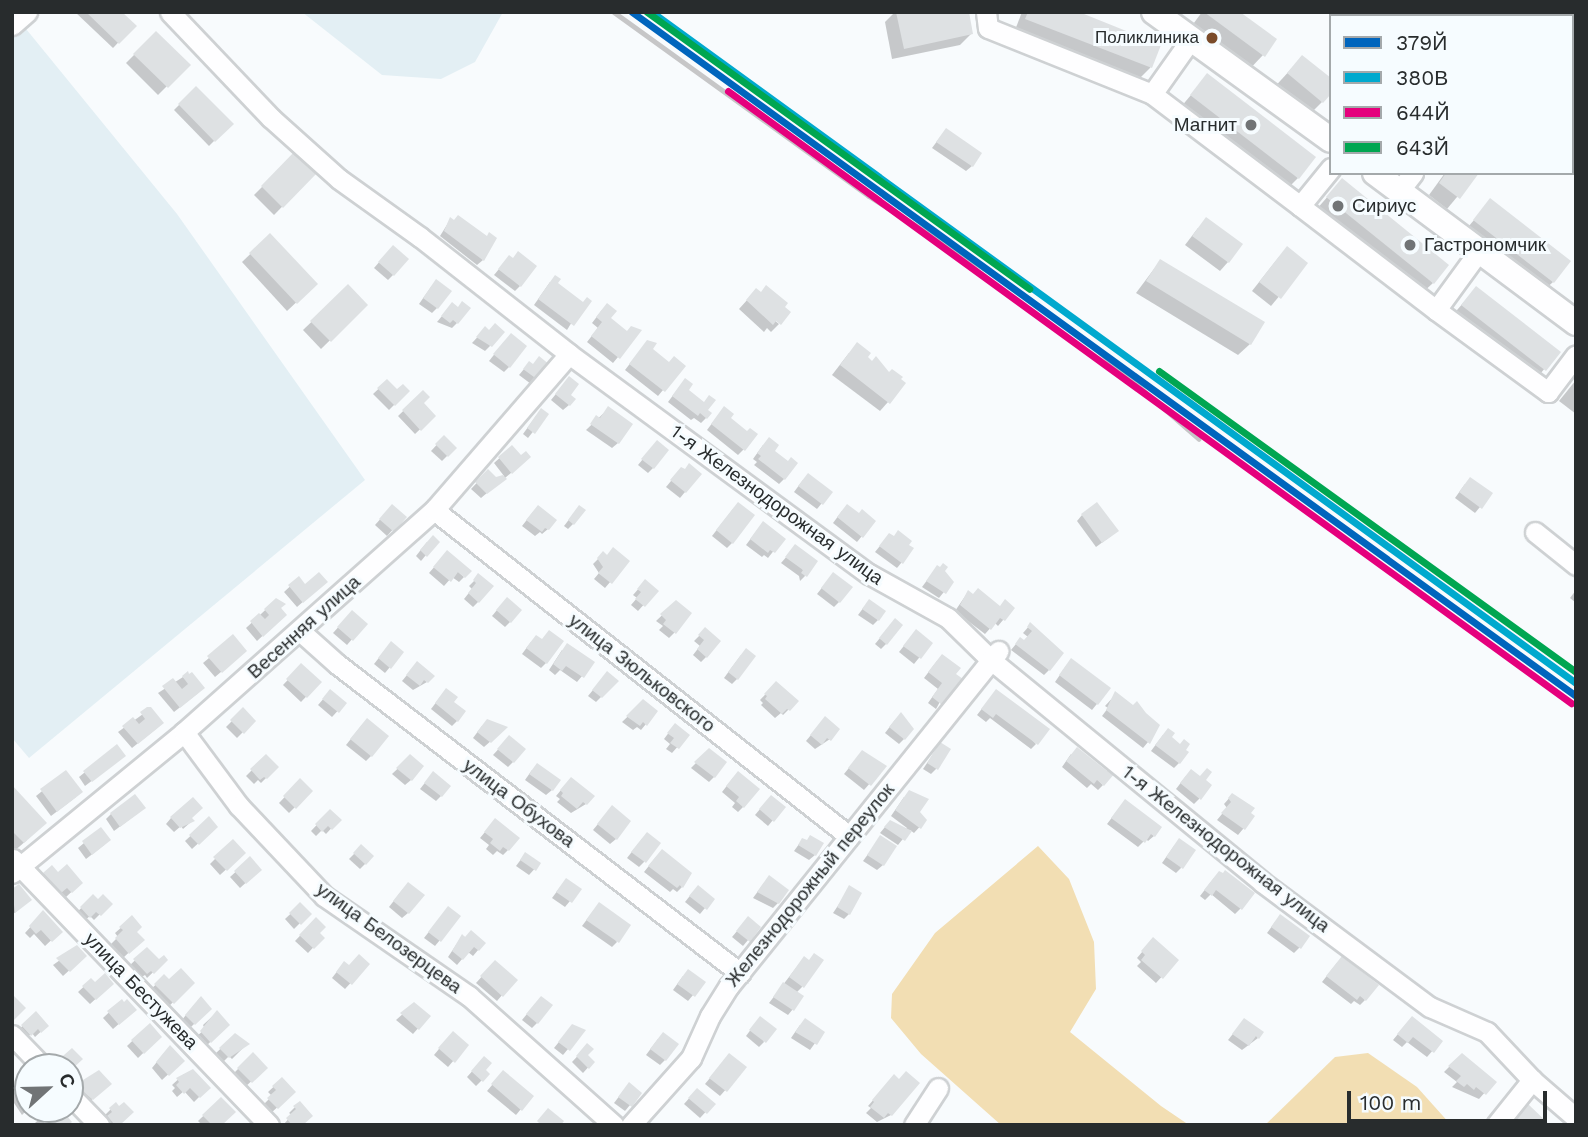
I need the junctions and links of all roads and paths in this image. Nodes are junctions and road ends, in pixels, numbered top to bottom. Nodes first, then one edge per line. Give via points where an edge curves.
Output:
1 (27, 12) edge
2 (170, 12) edge
3 (986, 12) edge
4 (1154, 12) edge
5 (12, 24) edge
6 (1191, 40) junction
7 (1152, 94) junction
8 (1329, 139) edge
9 (1329, 170) edge
10 (1382, 175) edge
11 (1406, 182) edge
12 (1300, 205) junction
13 (1479, 251) junction
14 (1436, 310) junction
15 (1576, 323) edge
16 (569, 354) junction
17 (1576, 355) edge
18 (434, 510) junction
19 (1535, 532) dead end
20 (1576, 565) edge
21 (300, 631) junction
22 (995, 655) junction
23 (184, 732) junction
24 (849, 836) junction
25 (15, 866) edge
26 (740, 973) junction
27 (12, 1035) edge
28 (29, 1053) edge
29 (1532, 1080) junction
30 (938, 1088) dead end
31 (84, 1109) edge
32 (1576, 1118) edge
33 (99, 1125) edge
34 (269, 1125) edge
35 (614, 1125) edge
36 (631, 1125) edge
37 (914, 1125) edge
38 (1496, 1125) edge

1 - 5 street
2 - 16 street, 1-я Железнодорожная улица via 271,117 339,179
3 - 7 street via 988,28
4 - 6 main road
6 - 7 street
6 - 8 main road
7 - 12 street
9 - 12 street
10 - 11 main road
11 - 13 main road
12 - 14 street
13 - 14 street
13 - 15 main road
14 - 17 street via 1548,392
16 - 18 street, Весенняя улица
16 - 22 street, 1-я Железнодорожная улица via 869,575 948,618
18 - 21 street, Весенняя улица
18 - 24 street, улица Зюльковского
19 - 20 street
21 - 23 street, Весенняя улица
21 - 26 street, улица Обухова
22 - 24 street, Железнодорожный переулок
22 - 29 street, 1-я Железнодорожная улица via 1262,882 1430,1007 1487,1032
23 - 25 street, Весенняя улица
23 - 35 street, улица Белозерцева via 239,806 324,896 469,996
24 - 26 street, Железнодорожный переулок
25 - 34 street, улица Бестужева
26 - 36 street, Железнодорожный переулок via 710,1016 691,1058
27 - 28 street
29 - 32 street, 1-я Железнодорожная улица
29 - 38 street
30 - 37 street
31 - 33 street

